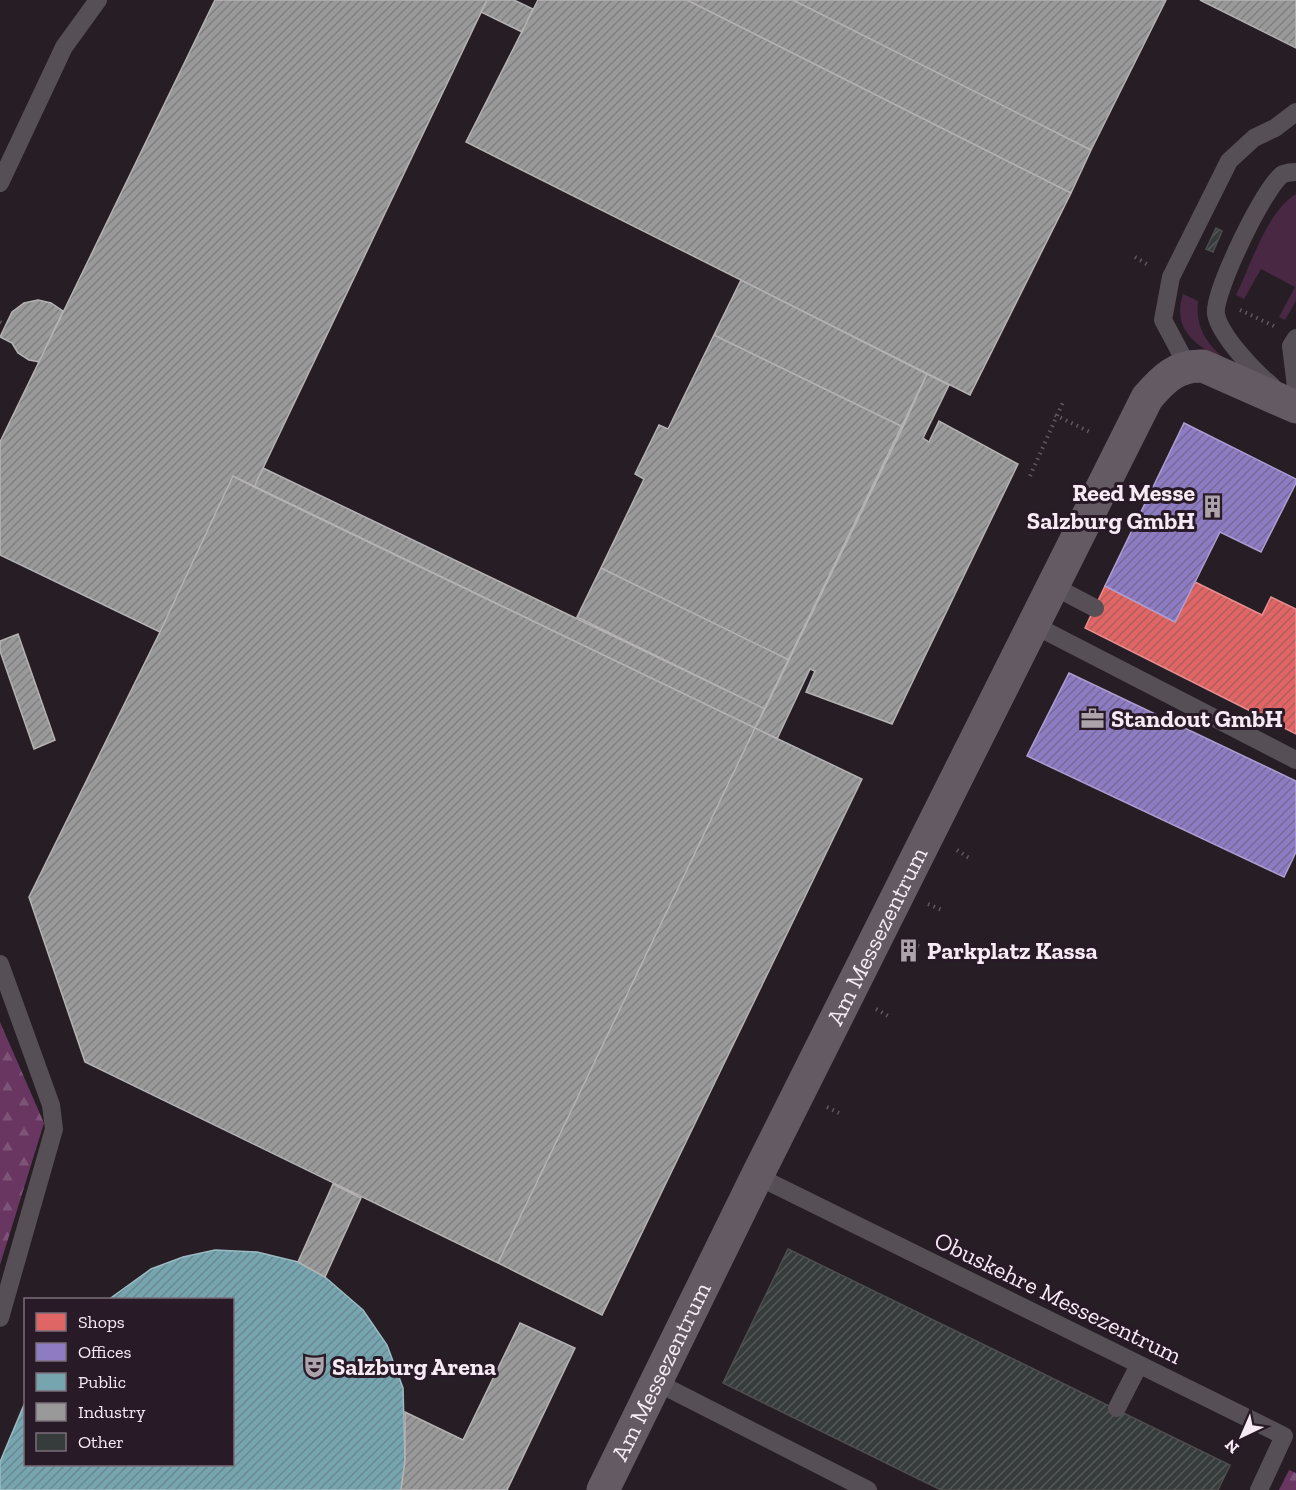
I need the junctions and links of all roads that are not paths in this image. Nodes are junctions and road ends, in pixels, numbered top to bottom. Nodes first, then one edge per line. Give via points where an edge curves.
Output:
1 (98, 0) edge
2 (1296, 112) edge
3 (1296, 172) edge
4 (0, 183) edge
5 (1296, 338) edge
6 (1187, 365) junction
7 (1156, 387) junction
8 (1296, 387) edge
9 (1296, 407) edge
10 (1053, 586) junction
11 (1095, 608) dead end
12 (1034, 625) junction
13 (1296, 760) edge
14 (0, 964) edge
15 (757, 1176) junction
16 (0, 1318) edge
17 (1139, 1365) junction
18 (656, 1382) junction
19 (1117, 1408) dead end
20 (603, 1490) edge
21 (868, 1490) edge
22 (1258, 1490) edge

1 - 4 lane via 64,47
2 - 6 lane via 1254,138 1229,161 1171,278 1163,320
3 - 9 lane via 1282,175 1264,197 1220,286 1216,314 1235,349
5 - 8 lane via 1291,346
6 - 7 street, Am Messezentrum
6 - 9 street via 1203,366
7 - 9 street via 1184,381 1254,410
7 - 10 street, Am Messezentrum
10 - 11 lane
10 - 12 street, Am Messezentrum
12 - 13 lane
12 - 15 street, Am Messezentrum
14 - 16 lane via 51,1105 54,1129
15 - 17 lane, Obuskehre Messezentrum
15 - 18 street, Am Messezentrum
17 - 19 lane
17 - 22 lane, Obuskehre Messezentrum via 1284,1436
18 - 20 street, Am Messezentrum
18 - 21 lane

